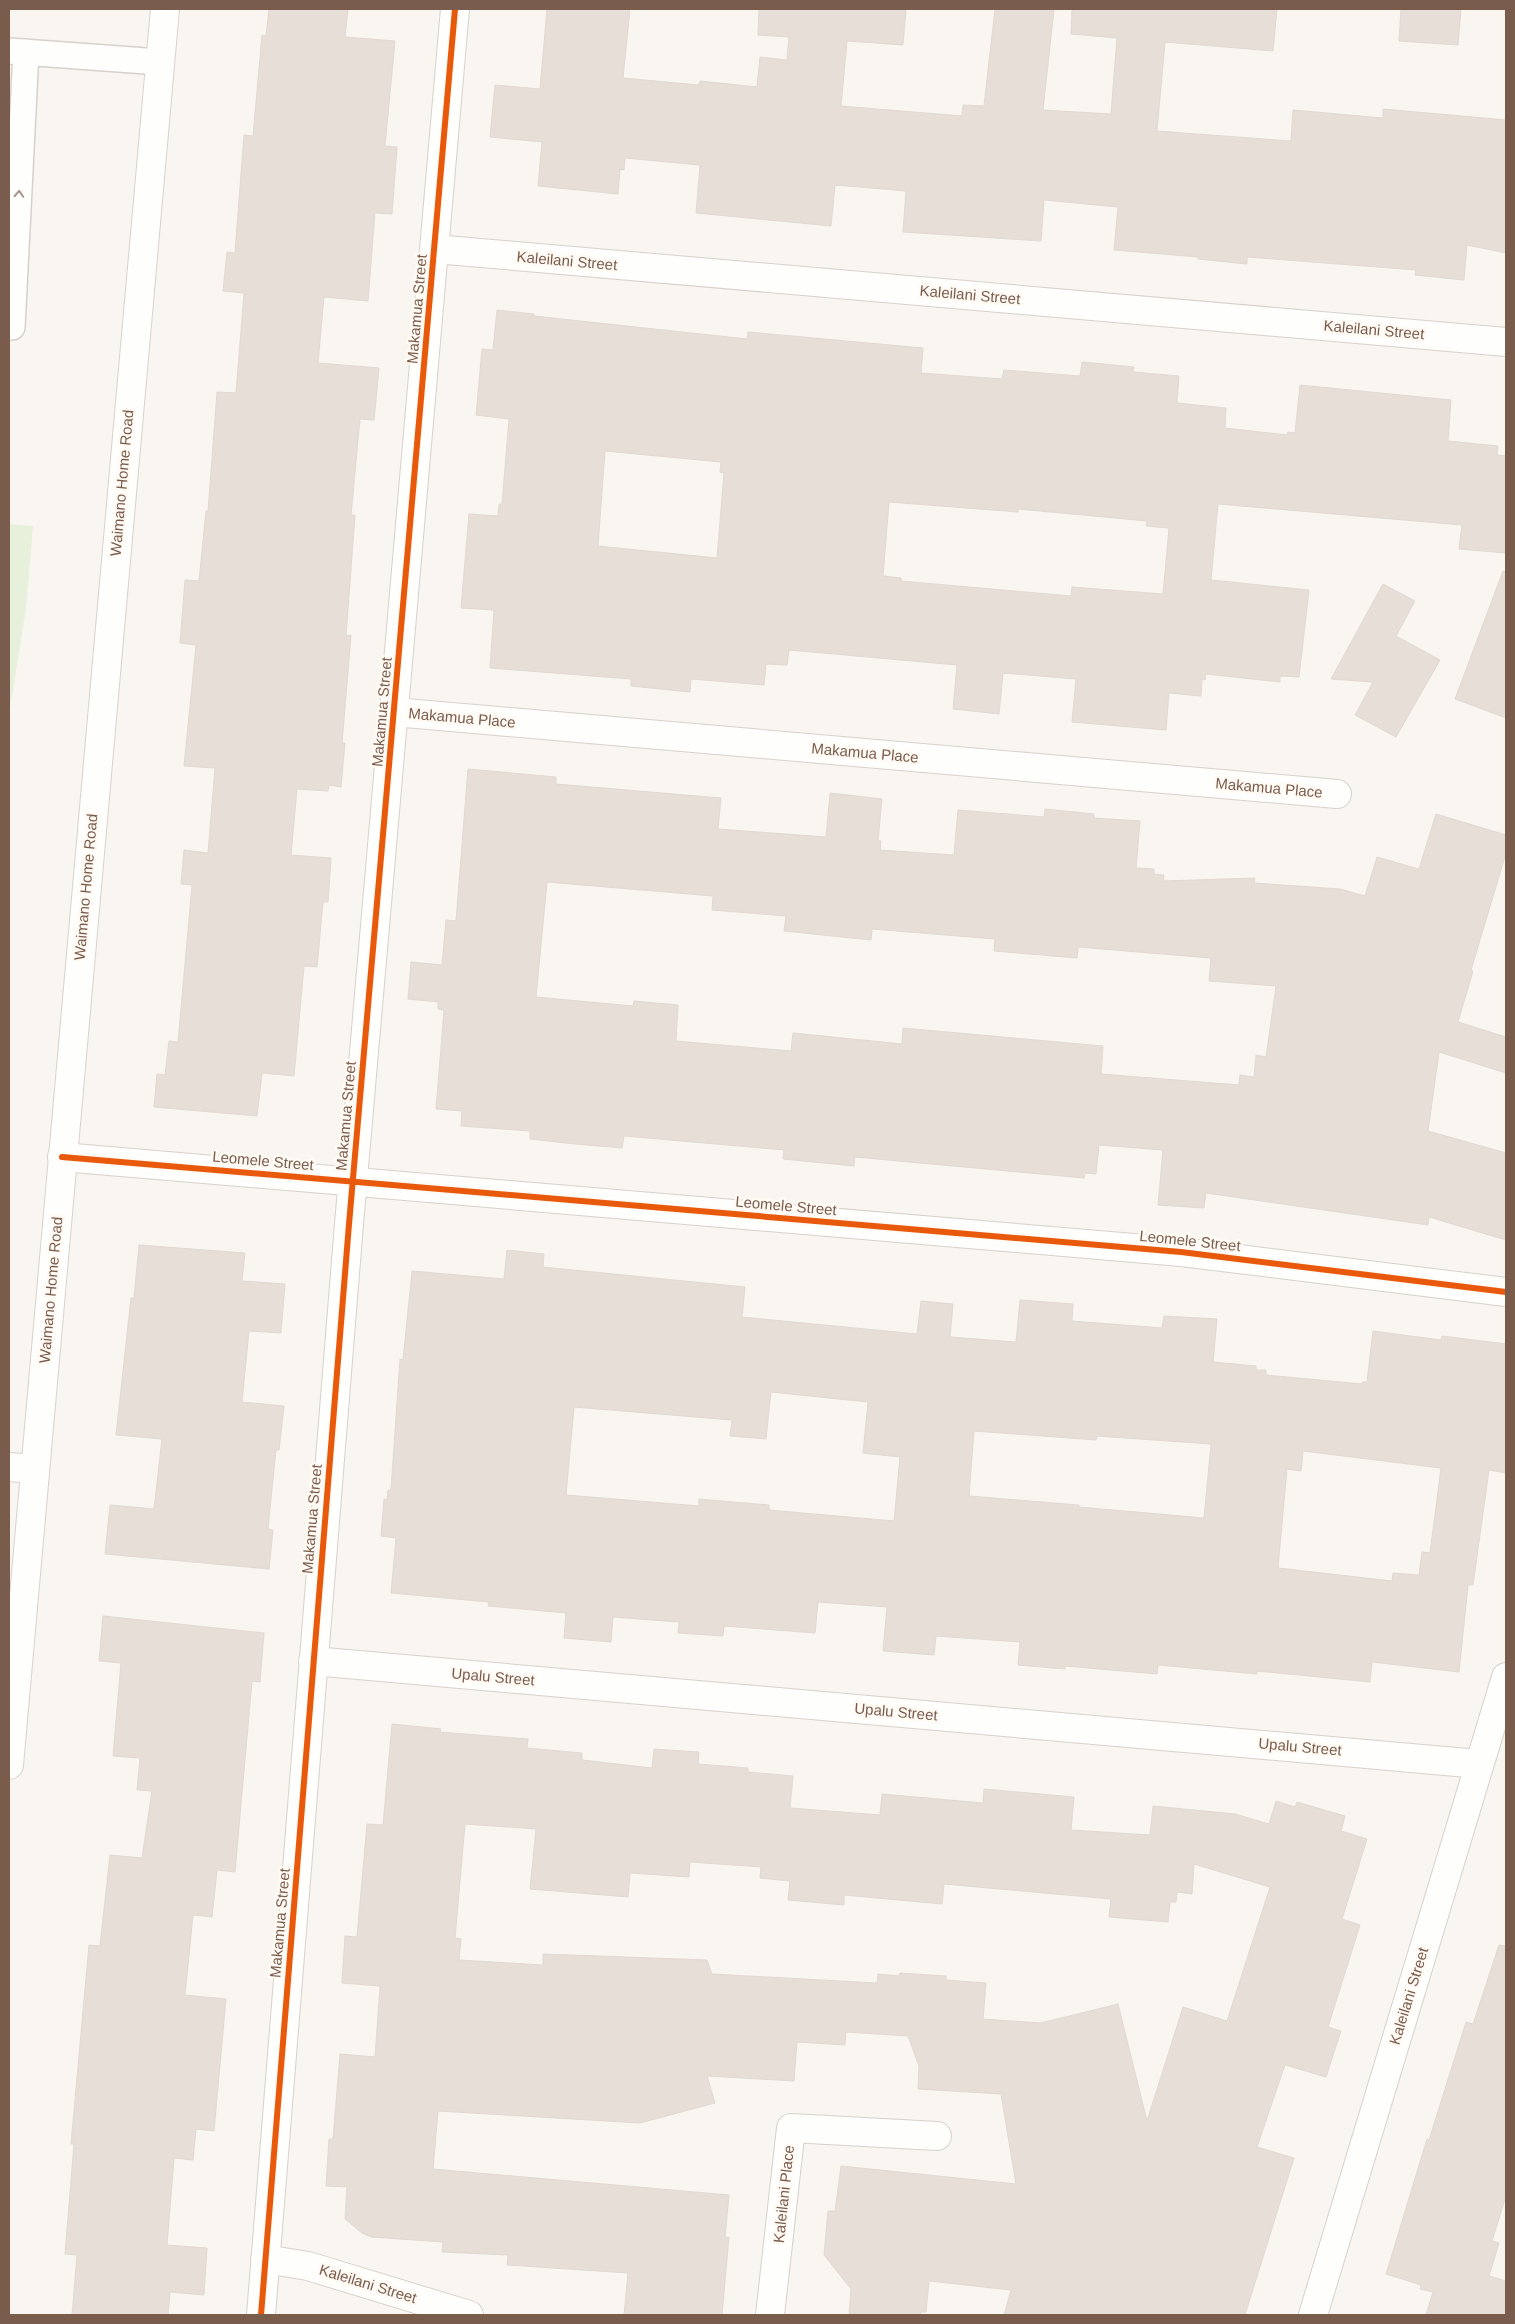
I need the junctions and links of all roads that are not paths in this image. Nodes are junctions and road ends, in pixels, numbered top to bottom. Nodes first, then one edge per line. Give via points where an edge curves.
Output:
1 (165, 9) edge
2 (454, 9) edge
3 (17, 51) edge
4 (160, 62) junction
5 (434, 249) junction
6 (9, 327) edge
7 (1506, 342) edge
8 (394, 712) junction
9 (1337, 794) dead end
10 (62, 1156) junction
11 (352, 1181) junction
12 (1506, 1292) edge
13 (22, 1468) edge
14 (313, 1661) junction
15 (1506, 1677) edge
16 (1479, 1764) junction
17 (9, 1765) edge
18 (937, 2136) dead end
19 (265, 2259) junction
20 (261, 2315) edge
21 (469, 2315) edge
22 (770, 2315) edge
23 (1313, 2315) edge

1 - 4 street, Waimano Home Road
2 - 5 street, Makamua Street
3 - 4 lane
6 -> 3 lane via 12,327
4 - 10 street, Waimano Home Road
5 - 7 street, Kaleilani Street
5 - 8 street, Makamua Street
8 - 9 street, Makamua Place
8 - 11 street, Makamua Street
10 - 11 street, Leomele Street
10 - 13 street, Waimano Home Road
11 - 12 street, Leomele Street via 1181,1252
11 - 14 street, Makamua Street
13 - 17 street, Waimano Home Road
14 - 16 street, Upalu Street
14 - 19 street, Makamua Street
15 - 16 street, Kaleilani Street
16 - 23 street, Kaleilani Street
18 - 22 street, Kaleilani Place via 791,2128
19 - 20 street, Makamua Street
19 - 21 street, Kaleilani Street via 308,2266

